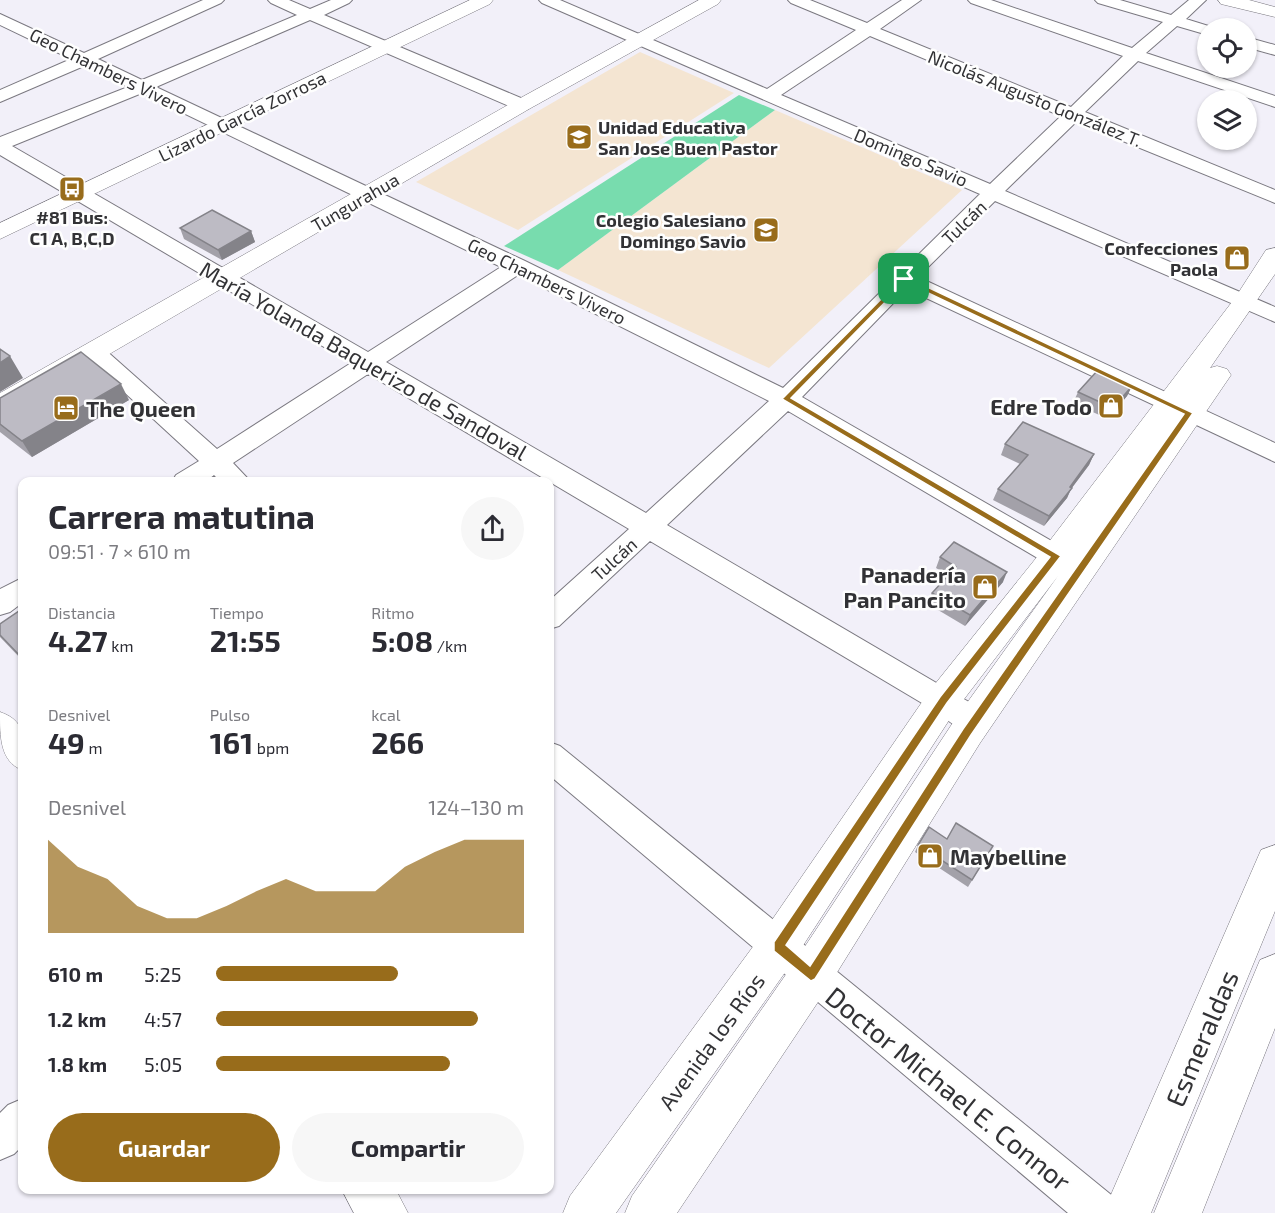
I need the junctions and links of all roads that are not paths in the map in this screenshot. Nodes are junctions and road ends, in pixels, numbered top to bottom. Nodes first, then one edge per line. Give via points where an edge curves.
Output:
1 (216, 0) edge
2 (276, 0) edge
3 (344, 0) edge
4 (484, 0) edge
5 (547, 0) edge
6 (712, 0) edge
7 (796, 0) edge
8 (913, 0) edge
9 (976, 0) edge
10 (1103, 0) edge
11 (1198, 0) edge
12 (1227, 0) edge
13 (1275, 12) edge
14 (310, 15) junction
15 (0, 19) edge
16 (1173, 20) junction
17 (1197, 27) edge
18 (868, 30) junction
19 (639, 41) junction
20 (1257, 45) edge
21 (386, 47) junction
22 (1275, 50) edge
23 (1136, 53) junction
24 (83, 58) junction
25 (142, 87) junction
26 (768, 96) junction
27 (0, 97) edge
28 (1275, 102) edge
29 (522, 105) junction
30 (1075, 114) junction
31 (223, 125) junction
32 (0, 146) edge
33 (994, 193) junction
34 (81, 194) junction
35 (368, 195) junction
36 (1275, 197) edge
37 (0, 232) edge
38 (1275, 255) edge
39 (516, 266) junction
40 (223, 278) junction
41 (904, 279) junction
42 (1265, 305) edge
43 (94, 352) junction
44 (369, 363) junction
45 (786, 399) junction
46 (0, 405) edge
47 (1178, 408) junction
48 (1275, 453) edge
49 (216, 461) junction
50 (192, 477) edge
51 (233, 477) edge
52 (648, 528) junction
53 (1068, 563) junction
54 (18, 592) edge
55 (0, 604) edge
56 (554, 613) edge
57 (944, 700) junction
58 (975, 721) junction
59 (0, 727) edge
60 (18, 749) edge
61 (554, 760) edge
62 (1275, 863) edge
63 (778, 946) junction
64 (811, 975) junction
65 (1275, 975) edge
66 (18, 1123) edge
67 (0, 1140) edge
68 (369, 1194) edge
69 (384, 1213) edge
70 (587, 1213) edge
71 (649, 1213) edge
72 (1100, 1213) edge
73 (1127, 1213) edge
74 (1178, 1213) edge

1 - 24 street
2 - 14 street
3 - 14 street
4 - 21 main road, Lizardo García Zorrosa
5 - 19 street, Domingo Savio
6 - 19 main road, Tungurahua
7 - 18 street, Nicolás Augusto González T.
8 - 18 street
9 - 23 street
10 - 16 street
11 - 16 street, Tulcán
12 - 13 main road
14 - 21 street
14 - 25 street
15 - 24 street, Geo Chambers Vivero
16 - 17 street
16 - 23 street, Tulcán
18 - 26 street
18 - 30 street, Nicolás Augusto González T.
19 - 26 street, Domingo Savio
19 - 29 main road, Tungurahua
20 - 22 street
21 - 29 street
21 - 31 main road, Lizardo García Zorrosa
23 - 28 street
23 - 30 street, Tulcán
24 - 25 street, Geo Chambers Vivero
24 - 27 street
25 - 31 street, Geo Chambers Vivero
25 - 32 street
26 - 33 street, Domingo Savio
29 - 35 main road, Tungurahua
30 - 33 street, Tulcán
30 - 36 street, Nicolás Augusto González T.
31 - 34 main road, Lizardo García Zorrosa
31 - 35 street, Geo Chambers Vivero
32 - 34 street, María Yolanda Baquerizo de Sandoval
33 - 41 street, Tulcán
33 - 42 street, Domingo Savio
34 - 37 main road, Lizardo García Zorrosa
34 - 40 street, María Yolanda Baquerizo de Sandoval
35 - 39 street, Geo Chambers Vivero
35 - 40 main road, Tungurahua
38 - 42 main road, Avenida los Ríos
39 - 44 street
39 - 45 street, Geo Chambers Vivero
40 - 43 main road, Tungurahua
40 - 44 street, María Yolanda Baquerizo de Sandoval
41 - 45 street, Tulcán
41 - 47 street
42 - 47 main road, Avenida los Ríos
43 - 46 main road, Tungurahua
43 - 49 street
44 - 49 street
44 - 52 street, María Yolanda Baquerizo de Sandoval
45 - 52 street, Tulcán
45 - 53 street, Geo Chambers Vivero
47 - 48 street
47 - 53 main road, Avenida los Ríos
49 - 50 street
49 - 51 street
52 - 56 street, Tulcán
52 - 57 street, María Yolanda Baquerizo de Sandoval
53 - 57 main road, Avenida los Ríos
53 - 58 main road, Avenida los Ríos
54 - 55 street
57 - 58 street, María Yolanda Baquerizo de Sandoval
57 - 63 main road, Avenida los Ríos
58 - 64 main road, Avenida los Ríos
59 - 60 main road
61 - 63 street, Doctor Michael E. Connor
62 - 73 main road, Esmeraldas
63 - 64 street, Doctor Michael E. Connor
63 - 70 main road, Avenida los Ríos
64 - 71 main road, Avenida los Ríos
64 - 72 street, Doctor Michael E. Connor
65 - 74 main road, Esmeraldas
66 - 67 street
68 - 69 main road

